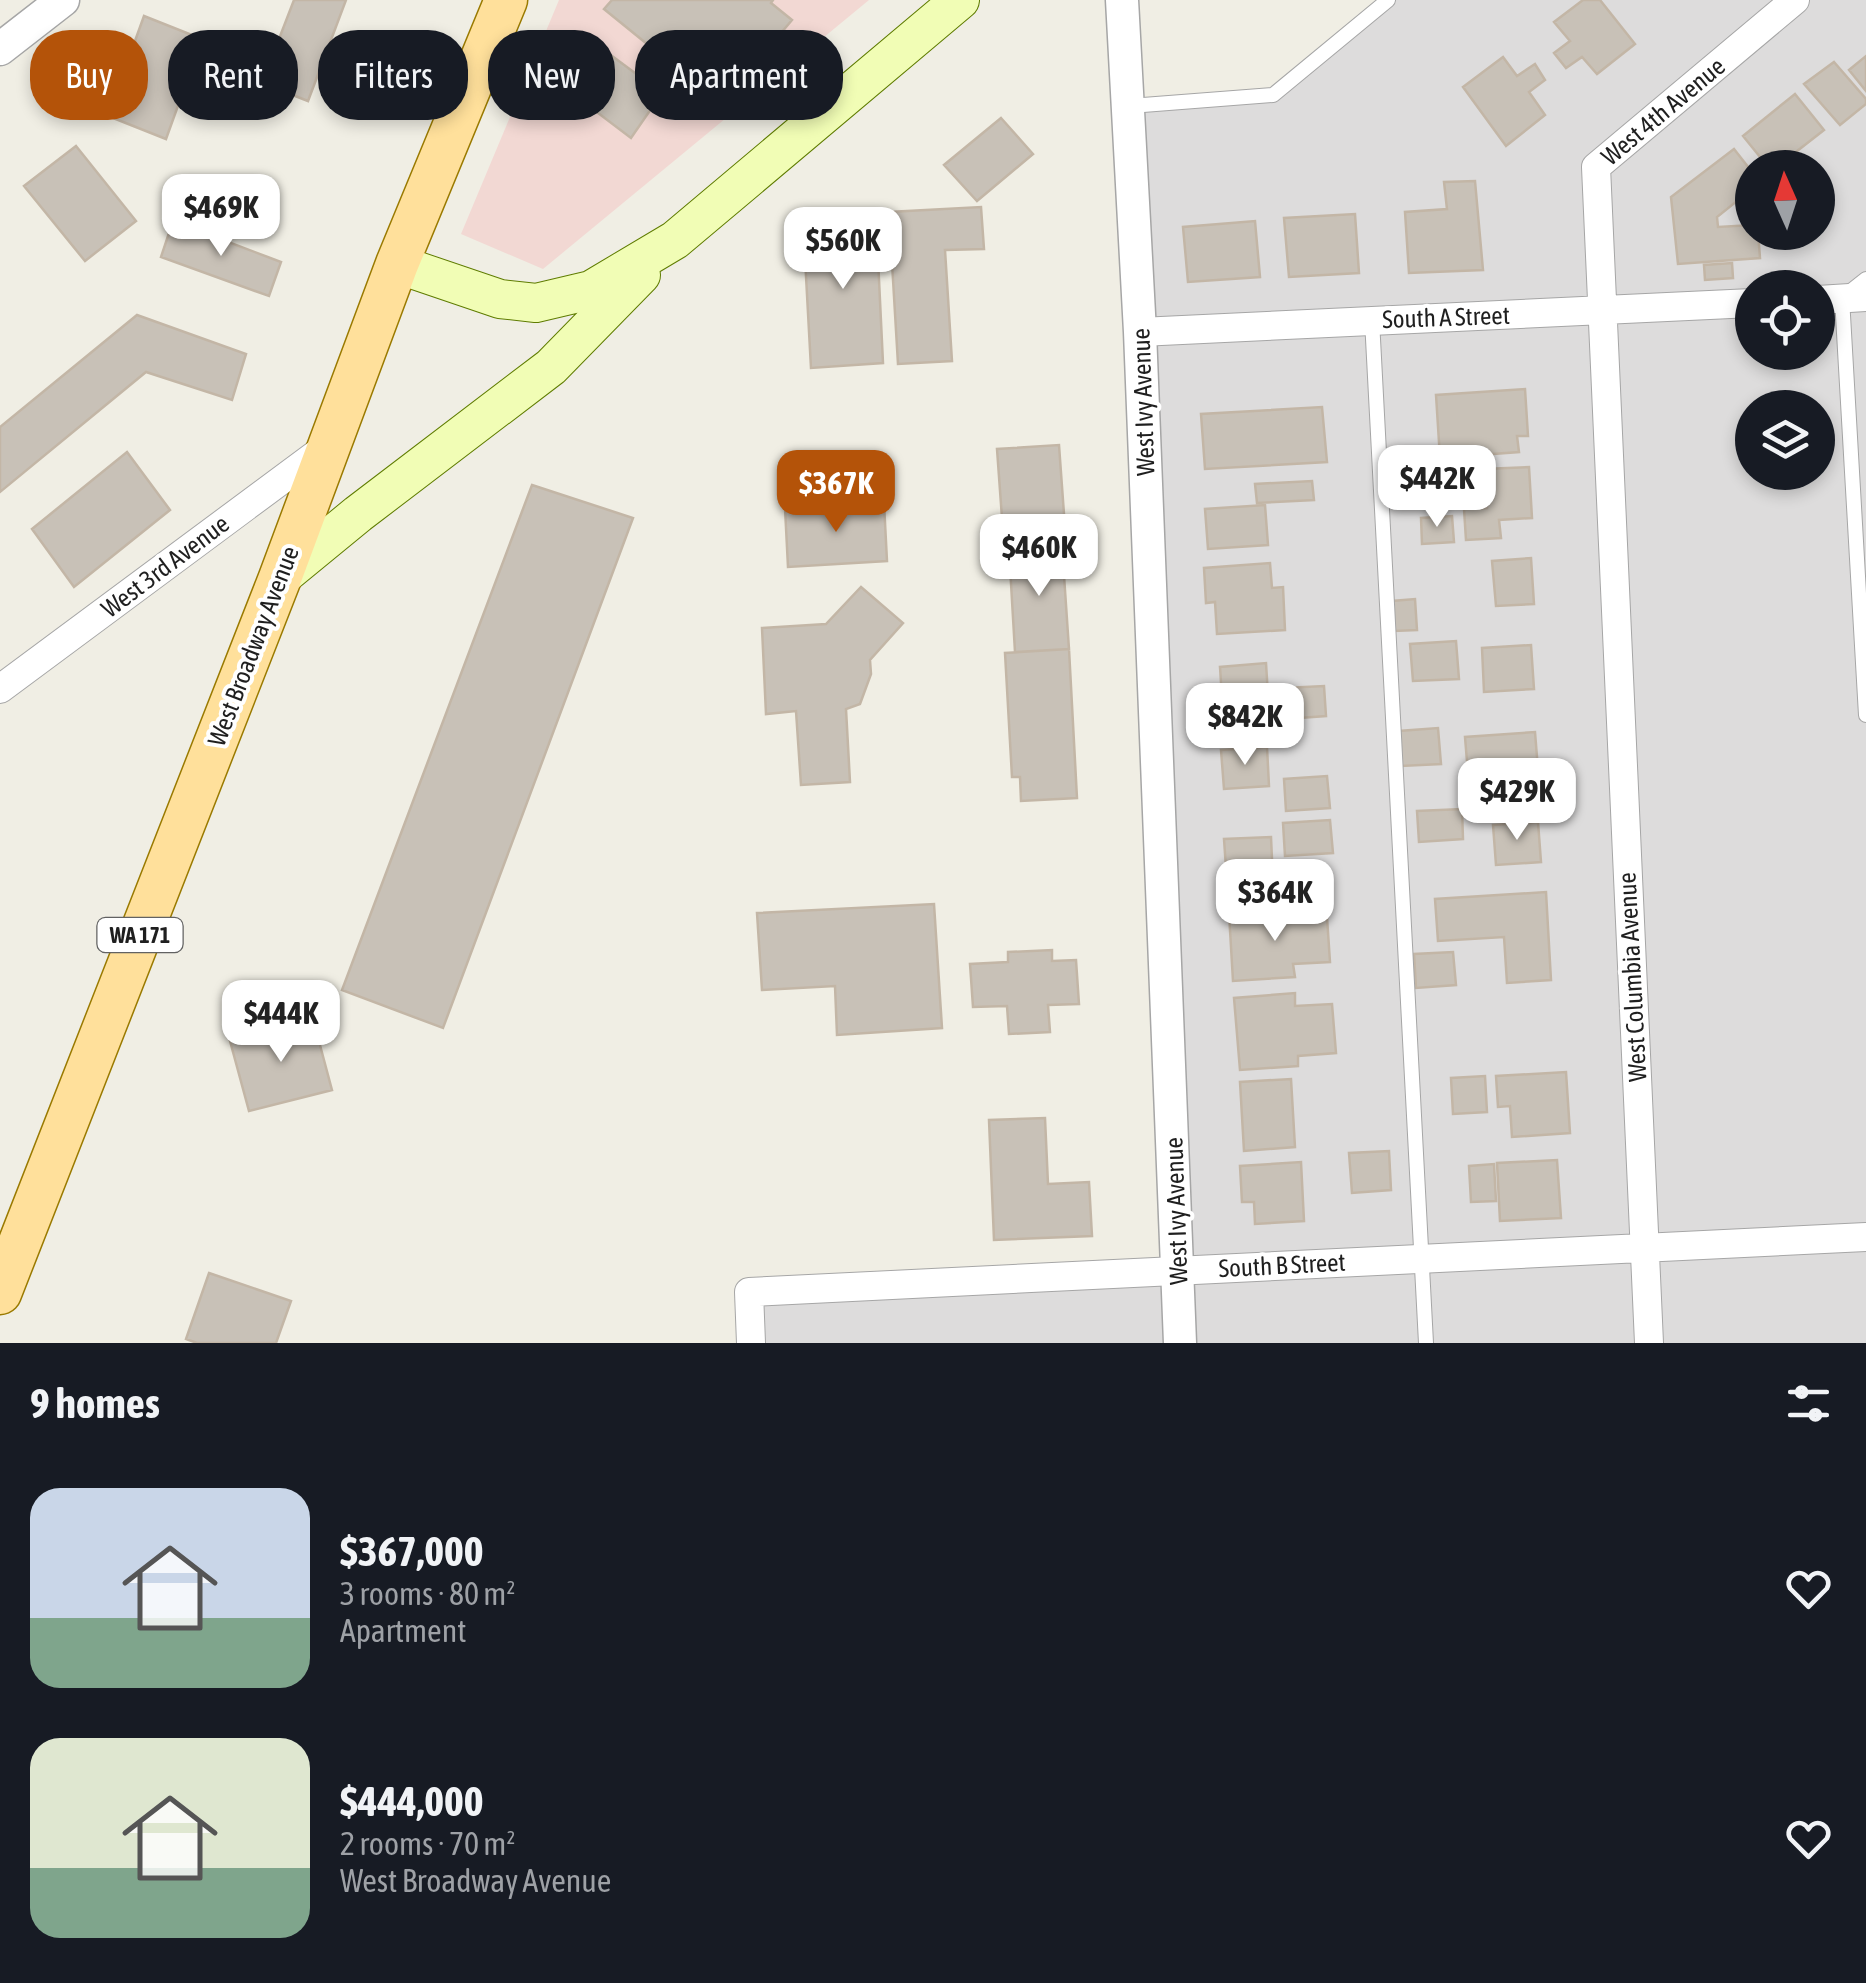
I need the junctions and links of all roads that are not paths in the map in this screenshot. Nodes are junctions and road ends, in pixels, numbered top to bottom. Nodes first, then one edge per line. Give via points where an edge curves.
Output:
1 (63, 0) edge
2 (506, 0) edge
3 (1122, 0) edge
4 (1388, 0) edge
5 (1795, 0) edge
6 (957, 1) edge
7 (0, 48) edge
8 (1130, 106) junction
9 (675, 240) junction
10 (397, 264) junction
11 (1866, 279) edge
12 (1842, 298) edge
13 (1735, 304) edge
14 (1601, 311) junction
15 (1372, 319) junction
16 (1140, 332) junction
17 (331, 443) junction
18 (280, 578) junction
19 (0, 689) edge
20 (1866, 715) edge
21 (1866, 1237) edge
22 (1645, 1248) junction
23 (1424, 1258) junction
24 (1178, 1270) junction
25 (0, 1293) edge
26 (751, 1343) edge
27 (1180, 1343) edge
28 (1426, 1343) edge
29 (1649, 1343) edge

1 - 7 street
2 - 10 main road, West Broadway Avenue / WA 171
3 - 8 street, West Ivy Avenue
4 - 8 lane via 1273,94
5 - 14 street, West 4th Avenue via 1596,167
6 - 9 main road
8 - 16 street, West Ivy Avenue
9 - 10 main road via 591,290 536,304 500,299
9 - 18 main road via 551,368
10 - 17 main road, West Broadway Avenue / WA 171
11 - 12 lane
12 - 20 lane
13 - 14 street, South A Street
14 - 15 street, South A Street
14 - 22 street, West Columbia Avenue
15 - 16 street, South A Street
15 - 23 lane
16 - 24 street, West Ivy Avenue
17 - 18 main road, West Broadway Avenue / WA 171
17 - 19 street, West 3rd Avenue
18 - 25 main road, West Broadway Avenue / WA 171
21 - 22 street, South B Street
22 - 23 street, South B Street
22 - 29 street, West Columbia Avenue
23 - 24 street, South B Street
23 - 28 lane
24 - 26 street, South B Street via 748,1292
24 - 27 street, West Ivy Avenue

